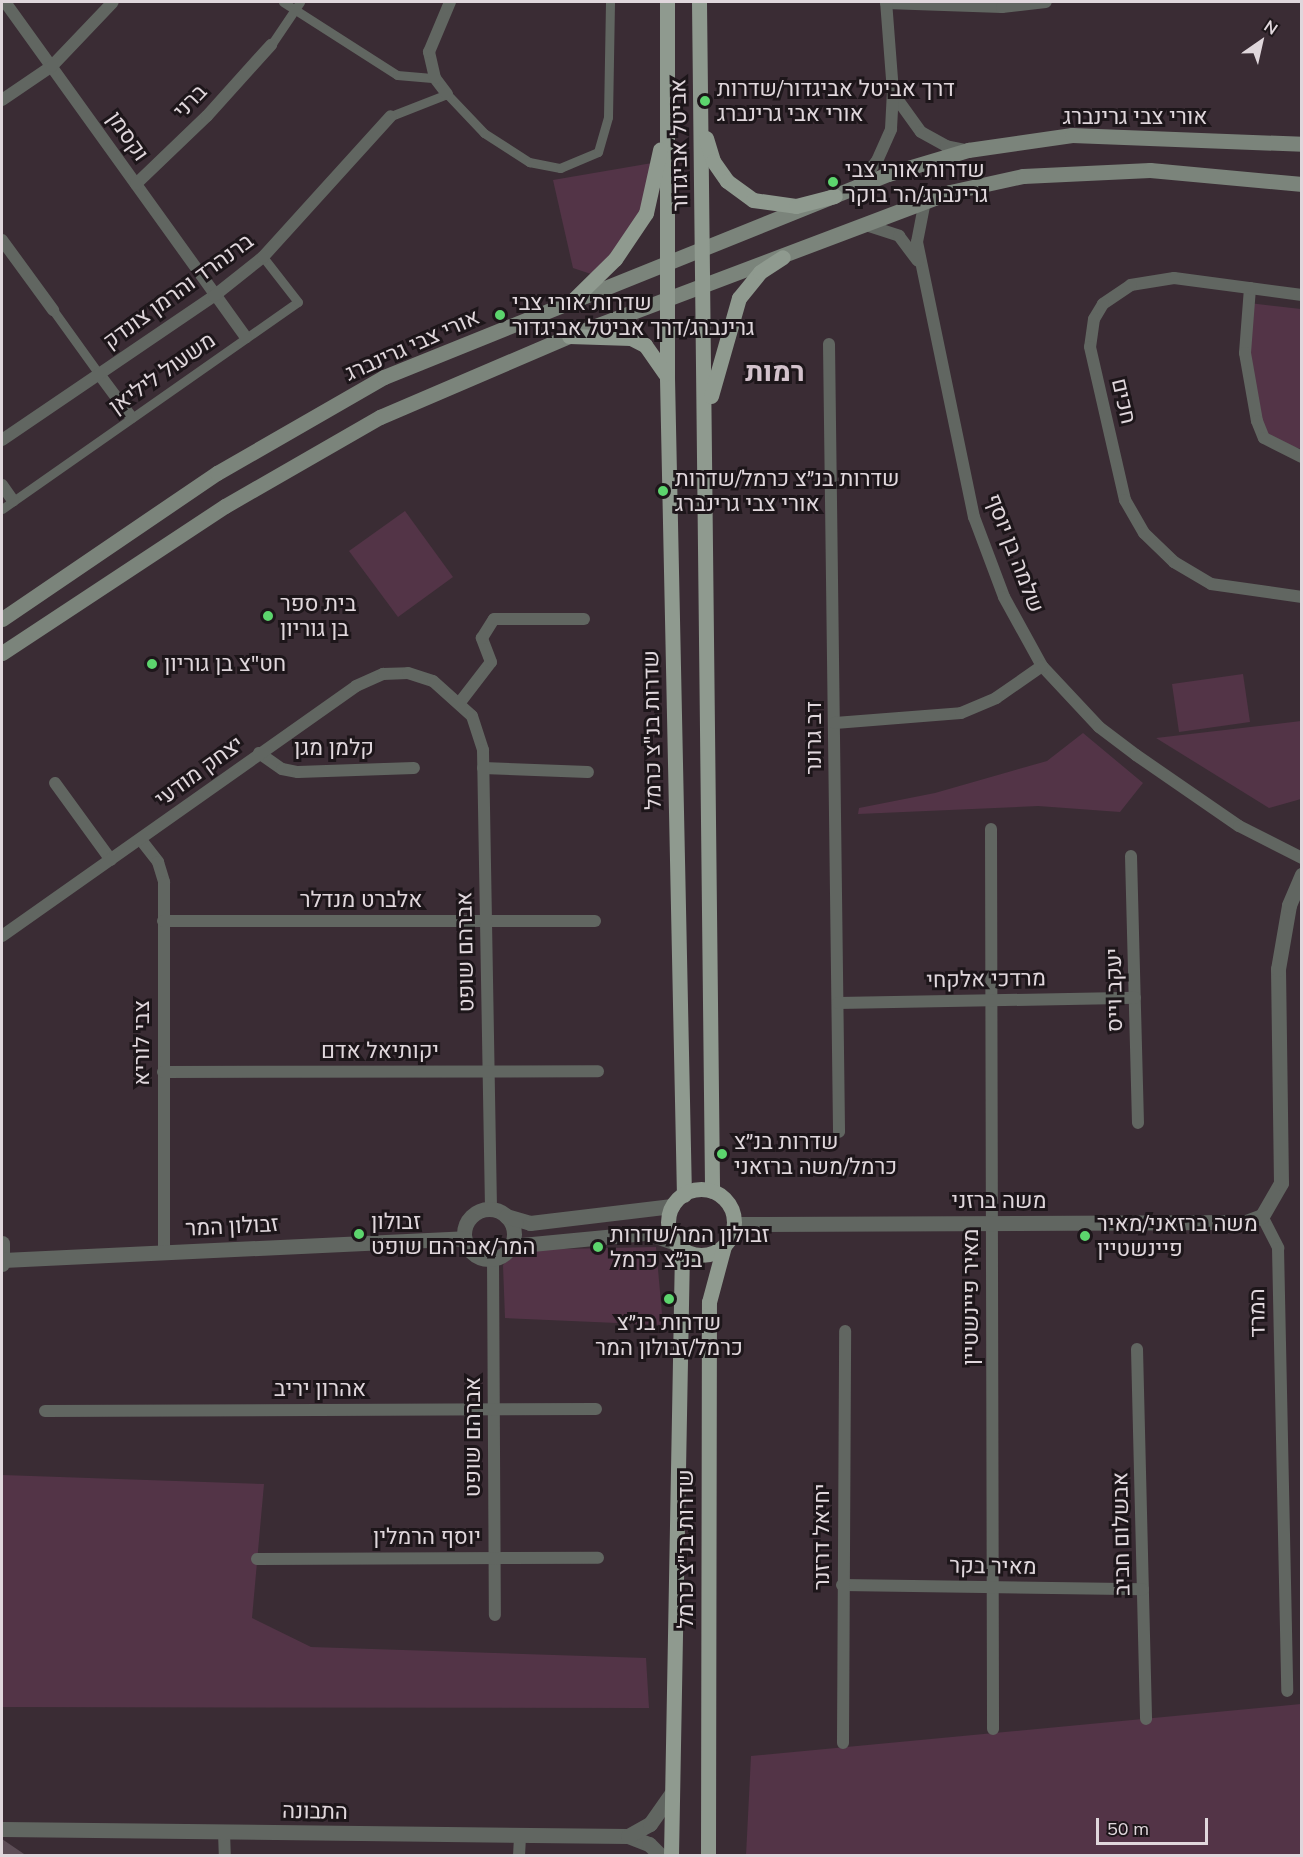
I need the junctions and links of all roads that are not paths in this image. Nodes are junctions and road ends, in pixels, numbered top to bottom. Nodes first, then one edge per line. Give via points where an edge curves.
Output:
1 (5, 2) edge
2 (113, 2) edge
3 (283, 2) edge
4 (450, 2) edge
5 (610, 2) edge
6 (667, 2) edge
7 (699, 2) edge
8 (886, 2) edge
9 (1046, 2) edge
10 (298, 6) edge
11 (271, 45) joint
12 (52, 66) junction
13 (435, 78) junction
14 (893, 92) junction
15 (447, 94) junction
16 (2, 100) edge
17 (668, 109) junction
18 (700, 115) junction
19 (391, 116) joint
20 (1302, 144) edge
21 (968, 150) junction
22 (136, 184) junction
23 (1302, 184) edge
24 (856, 187) junction
25 (835, 196) junction
26 (925, 201) junction
27 (866, 225) junction
28 (2, 240) edge
29 (703, 250) junction
30 (263, 257) junction
31 (783, 258) junction
32 (666, 264) junction
33 (923, 273) junction
34 (704, 287) junction
35 (1250, 288) junction
36 (1302, 295) edge
37 (214, 296) junction
38 (667, 300) junction
39 (570, 303) junction
40 (53, 310) joint
41 (568, 336) junction
42 (246, 338) junction
43 (828, 344) dead end
44 (99, 374) junction
45 (667, 378) junction
46 (131, 417) junction
47 (706, 422) junction
48 (2, 441) edge
49 (1302, 457) edge
50 (2, 485) edge
51 (13, 501) junction
52 (2, 509) edge
53 (1302, 597) edge
54 (2, 619) edge
55 (584, 619) dead end
56 (2, 653) edge
57 (1042, 666) junction
58 (433, 681) joint
59 (461, 701) junction
60 (835, 723) junction
61 (259, 753) junction
62 (414, 768) dead end
63 (483, 768) junction
64 (588, 772) dead end
65 (55, 783) dead end
66 (991, 829) dead end
67 (141, 840) junction
68 (1131, 856) dead end
69 (1302, 858) edge
70 (111, 860) junction
71 (1302, 875) edge
72 (163, 921) junction
73 (486, 921) junction
74 (595, 921) dead end
75 (2, 936) edge
76 (1135, 998) junction
77 (991, 1000) junction
78 (838, 1003) junction
79 (488, 1071) junction
80 (598, 1071) dead end
81 (163, 1072) junction
82 (1138, 1123) dead end
83 (839, 1132) dead end
84 (712, 1191) junction
85 (684, 1195) junction
86 (672, 1206) junction
87 (491, 1209) junction
88 (506, 1216) junction
89 (1262, 1216) junction
90 (992, 1223) junction
91 (734, 1224) junction
92 (464, 1238) junction
93 (2, 1243) edge
94 (511, 1246) junction
95 (679, 1246) junction
96 (724, 1246) junction
97 (164, 1252) junction
98 (493, 1258) junction
99 (2, 1262) edge
100 (845, 1331) dead end
101 (1137, 1349) dead end
102 (494, 1409) junction
103 (596, 1409) dead end
104 (45, 1411) dead end
105 (494, 1558) junction
106 (598, 1558) dead end
107 (257, 1559) dead end
108 (842, 1585) junction
109 (992, 1587) junction
110 (1143, 1588) junction
111 (495, 1615) dead end
112 (1287, 1691) dead end
113 (1146, 1719) dead end
114 (993, 1729) dead end
115 (843, 1743) dead end
116 (672, 1794) junction
117 (2, 1829) edge
118 (224, 1833) junction
119 (628, 1836) junction
120 (520, 1837) junction
121 (225, 1856) edge
122 (519, 1856) edge
123 (661, 1856) edge
124 (671, 1856) edge
125 (708, 1856) edge

1 - 12 street, וקסמן
2 - 12 street
3 - 10 street
4 - 13 street via 429,52
5 - 15 street via 608,117 598,152 560,168 529,162 484,133
6 - 17 main road, אביטל אביגדור
7 - 18 main road, אביטל אביגדור
8 - 9 street via 1002,7
8 - 14 street
10 - 11 street
10 - 13 street via 397,75
11 - 22 street, ברני via 207,116
12 - 16 street
12 - 22 street, וקסמן
13 - 15 street
14 - 21 street via 901,110 921,132 946,146
14 - 24 street via 886,144
15 - 19 street, ברנהרד והרמן צונדק
17 - 32 main road, אביטל אביגדור
17 - 39 main road via 646,213 615,259
18 - 25 main road via 713,161 727,181 753,200 796,206
18 - 29 main road, אביטל אביגדור
19 - 30 street, ברנהרד והרמן צונדק
20 - 21 main road, אורי צבי גרינברג via 1072,135
21 - 24 main road, אורי צבי גרינברג
22 - 37 street, וקסמן
23 - 26 main road via 1150,170 1023,176
24 - 25 main road, אורי צבי גרינברג
25 - 29 main road, אורי צבי גרינברג
26 - 27 main road
26 - 33 street, שלמה בן יוסף via 917,227
27 - 31 main road
27 - 33 street, שלמה בן יוסף via 899,236
28 - 40 street
29 - 32 main road, אורי צבי גרינברג
29 - 34 main road, אביטל אביגדור
30 - 37 street, ברנהרד והרמן צונדק
30 - 42 street, משעול ליליאן via 298,302
31 - 34 main road
31 - 47 main road via 760,272 739,298 725,334
32 - 38 main road, שדרות בנ"צ כרמל
32 - 39 main road, אורי צבי גרינברג
33 - 57 street, שלמה בן יוסף via 974,517 1004,597
34 - 38 main road
34 - 47 main road
35 - 36 street, חכים
35 - 49 street via 1245,352 1257,422 1264,438
35 - 53 street, חכים via 1174,278 1131,285 1103,304 1094,319 1090,347 1125,500 1144,534 1174,562 1211,584
37 - 42 street, וקסמן
37 - 44 street, ברנהרד והרמן צונדק
38 - 41 main road
38 - 45 main road, שדרות בנ"צ כרמל
39 - 54 main road, אורי צבי גרינברג via 384,377 217,473
40 - 44 street
41 - 45 main road via 631,338 658,360
41 - 56 main road via 380,417 225,506
42 - 46 street, משעול ליליאן
43 - 60 street, דב גרונר
44 - 46 street
44 - 48 street, ברנהרד והרמן צונדק
45 - 85 main road, שדרות בנ"צ כרמל
46 - 51 street, משעול ליליאן
47 - 84 main road
50 - 51 street
51 - 52 street, משעול ליליאן
55 - 59 street via 494,619 482,638 491,662
57 - 60 street via 996,698 961,713
57 - 69 street, שלמה בן יוסף via 1099,727 1136,756 1229,819
58 - 59 street, אברהם שופט
58 - 61 street, יצחק מודעי via 408,673 383,674 356,686
59 - 63 street, אברהם שופט via 480,732
60 - 78 street, דב גרונר
61 - 62 street, קלמן מגן via 282,769 298,772
61 - 67 street, יצחק מודעי
63 - 64 street
63 - 73 street, אברהם שופט
65 - 70 street
66 - 77 street, מאיר פיינשטיין
67 - 70 street, יצחק מודעי
67 - 72 street, צבי לוריא via 158,862 164,882
68 - 76 street, יעקב וייס
70 - 75 street, יצחק מודעי
71 - 89 street via 1289,905 1278,969 1281,1183
72 - 73 street, אלברט מנדלר
72 - 81 street, צבי לוריא
73 - 74 street, אלברט מנדלר
73 - 79 street, אברהם שופט
76 - 77 street, מרדכי אלקחי
76 - 82 street, יעקב וייס
77 - 78 street, מרדכי אלקחי
77 - 90 street, מאיר פיינשטיין
78 - 83 street, דב גרונר
79 - 80 street, יקותיאל אדם
79 - 81 street, יקותיאל אדם
79 - 87 street, אברהם שופט
81 - 97 street, צבי לוריא
84 - 85 main road
84 - 91 main road via 729,1204
85 - 86 main road
86 - 88 street via 530,1223
86 - 95 main road via 669,1225
87 - 88 street
87 - 92 street via 470,1217
88 - 94 street via 514,1230
89 - 90 street, משה ברזני via 1246,1222
89 - 112 street, המרד via 1278,1248
90 - 91 street, משה ברזני
90 - 109 street, מאיר פיינשטיין
91 - 96 main road
92 - 97 street, זבולון המר
92 - 98 street via 478,1256
93 - 99 street
94 - 95 street via 647,1233
94 - 98 street
95 - 96 main road via 708,1254
95 - 116 main road, שדרות בנ"צ כרמל
96 - 125 main road, שדרות בנ"צ כרמל via 709,1302
97 - 99 street, זבולון המר
98 - 102 street, אברהם שופט
100 - 108 street, יחיאל דרזנר
101 - 110 street, אבשלום חביב
102 - 103 street, אהרון יריב
102 - 104 street, אהרון יריב
102 - 105 street, אברהם שופט
105 - 106 street, יוסף הרמלין
105 - 107 street, יוסף הרמלין
105 - 111 street, אברהם שופט
108 - 109 street, מאיר בקר
108 - 115 street, יחיאל דרזנר
109 - 110 street, מאיר בקר
109 - 114 street, מאיר פיינשטיין
110 - 113 street, אבשלום חביב
116 - 119 street via 650,1824
116 - 124 main road, שדרות בנ"צ כרמל
117 - 118 street, התבונה
118 - 120 street, התבונה
118 - 121 street
119 - 120 street, התבונה
119 - 123 street, התבונה via 649,1844
120 - 122 street

